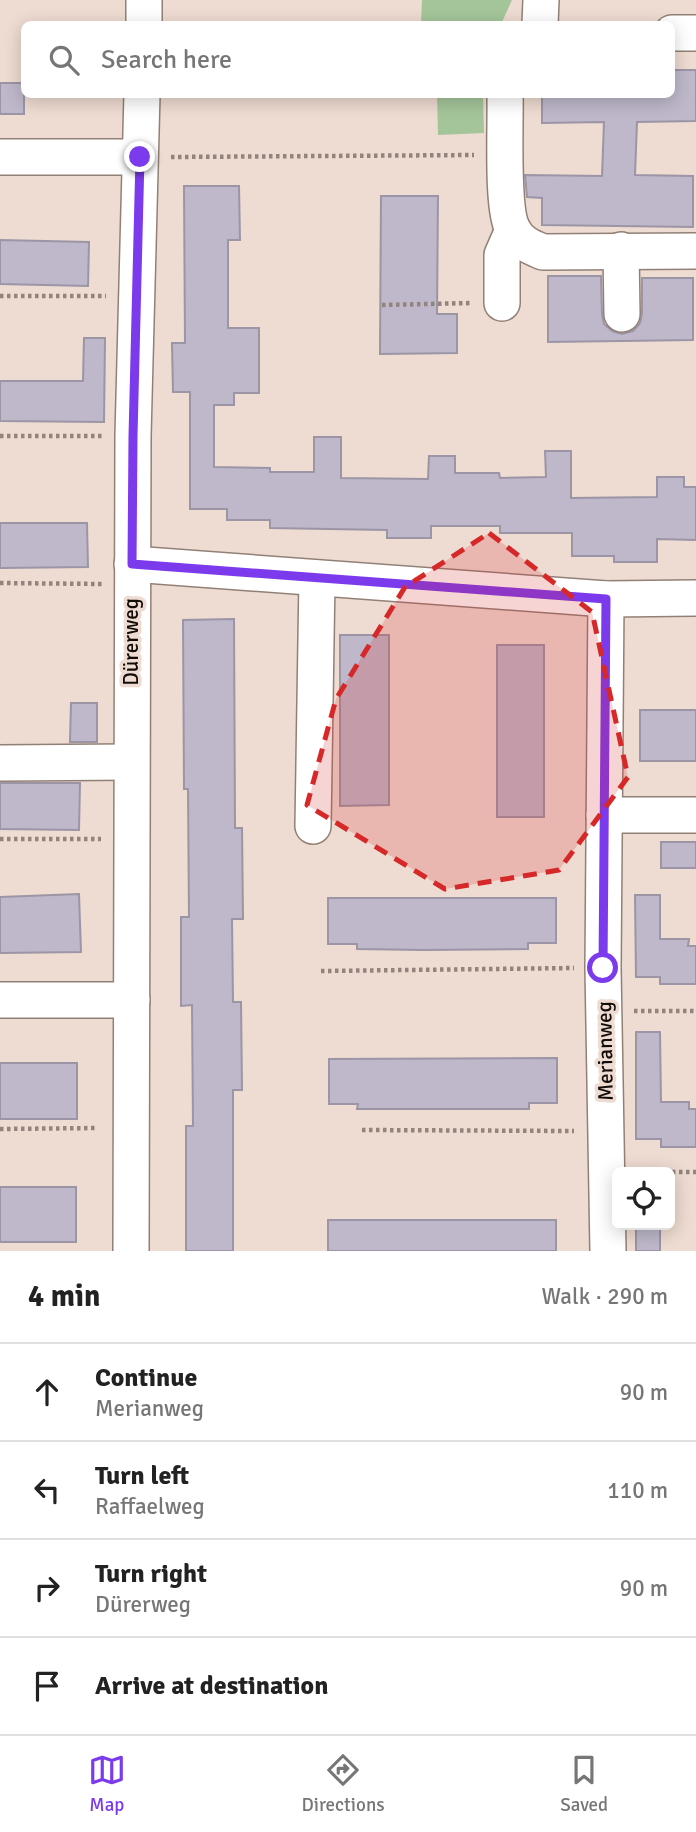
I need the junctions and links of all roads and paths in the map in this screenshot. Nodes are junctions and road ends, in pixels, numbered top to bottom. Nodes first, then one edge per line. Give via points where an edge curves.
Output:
1 (144, 0) edge
2 (541, 0) edge
3 (144, 21) edge
4 (540, 21) edge
5 (675, 33) edge
6 (696, 33) edge
7 (142, 98) edge
8 (505, 98) edge
9 (506, 155) junction
10 (0, 157) edge
11 (140, 157) junction
12 (513, 230) junction
13 (621, 250) junction
14 (696, 251) edge
15 (0, 296) edge
16 (114, 296) dead end
17 (502, 303) joint
18 (382, 305) dead end
19 (622, 314) dead end
20 (0, 436) edge
21 (111, 436) dead end
22 (121, 574) junction
23 (317, 578) junction
24 (0, 583) edge
25 (696, 598) edge
26 (606, 599) junction
27 (131, 762) junction
28 (0, 763) edge
29 (604, 815) junction
30 (696, 815) edge
31 (313, 826) dead end
32 (0, 839) edge
33 (108, 839) dead end
34 (575, 968) dead end
35 (321, 971) dead end
36 (0, 1000) edge
37 (132, 1000) junction
38 (626, 1011) dead end
39 (696, 1011) edge
40 (97, 1128) dead end
41 (0, 1129) edge
42 (362, 1130) dead end
43 (575, 1131) dead end
44 (675, 1171) edge
45 (696, 1171) edge
46 (131, 1251) edge
47 (608, 1251) edge

1 - 3 street
2 - 4 street
5 - 6 street
7 - 11 street, Dürerweg
8 - 9 street
9 - 11 path
9 - 12 street via 506,209
10 - 11 street
11 - 22 street, Dürerweg via 133,436
12 - 13 street via 524,244 543,252
12 - 17 street via 502,255
13 - 14 street
13 - 19 street
15 - 16 path
17 - 18 path
20 - 21 path
22 - 23 street
22 - 24 path
22 - 27 street, Dürerweg
23 - 26 street
23 - 31 street
25 - 26 street
26 - 29 street, Merianweg
27 - 28 street
27 - 37 street, Dürerweg
29 - 30 street
29 - 47 street, Merianweg
32 - 33 path
34 - 35 path
36 - 37 street
37 - 46 street, Dürerweg
38 - 39 path, Merianweg
40 - 41 path
42 - 43 path
44 - 45 path

